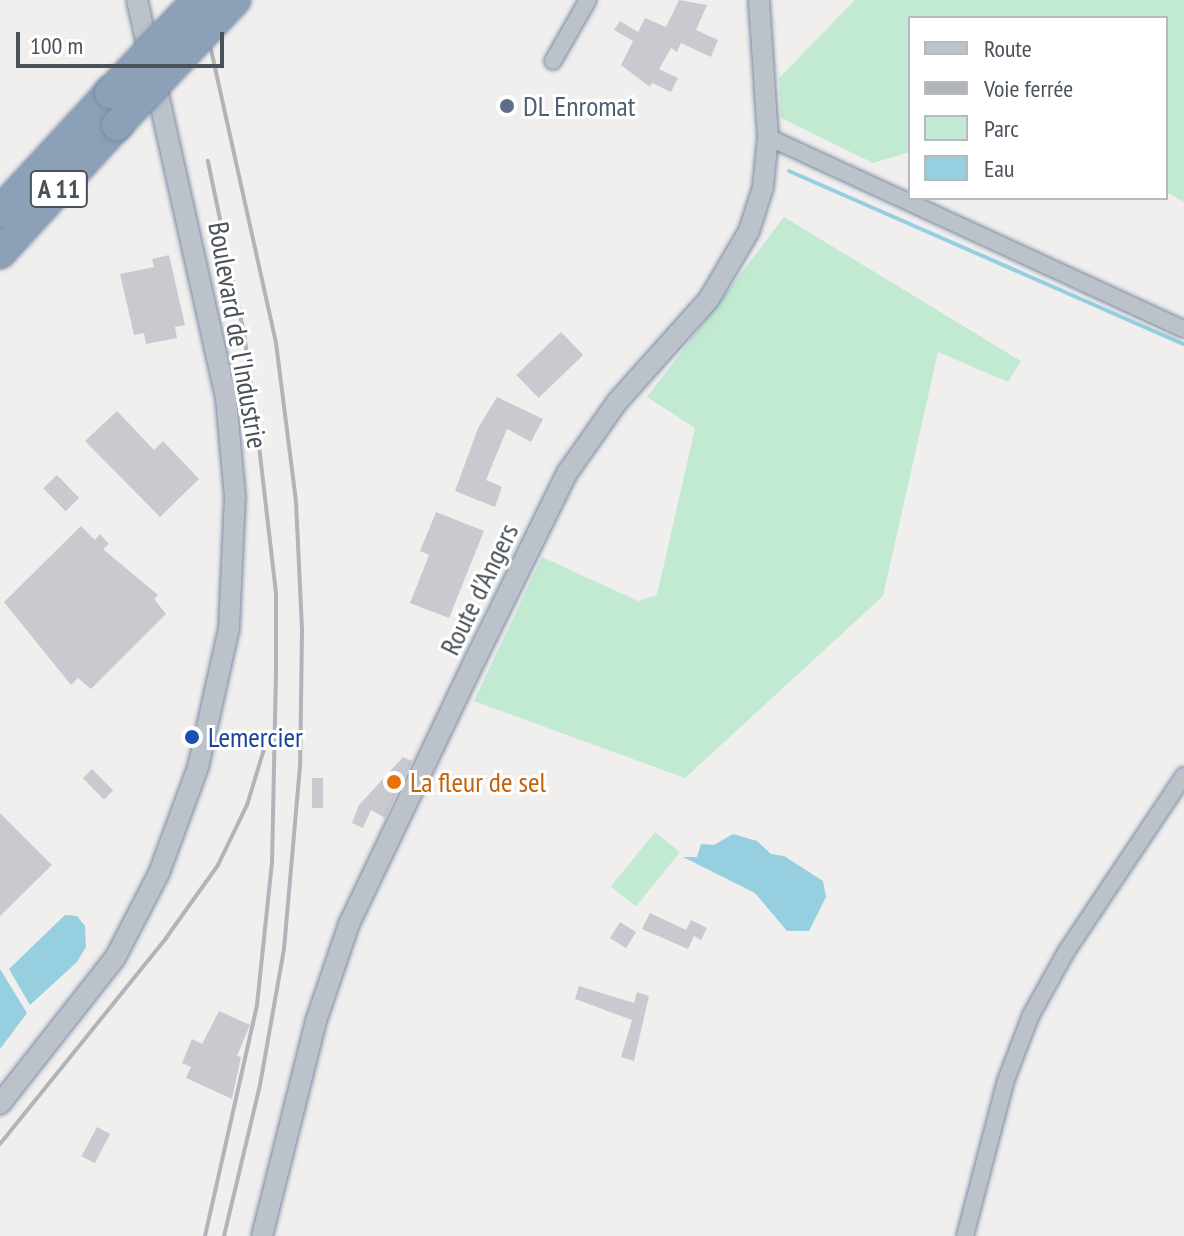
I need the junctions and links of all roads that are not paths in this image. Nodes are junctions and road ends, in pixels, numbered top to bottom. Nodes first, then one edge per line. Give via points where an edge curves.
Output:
1 (137, 0) edge
2 (198, 0) edge
3 (235, 0) edge
4 (588, 0) edge
5 (759, 0) edge
6 (553, 61) dead end
7 (768, 137) junction
8 (0, 212) edge
9 (0, 253) edge
10 (1184, 329) edge
11 (1184, 776) edge
12 (0, 1104) edge
13 (262, 1236) edge
14 (965, 1236) edge

1 - 12 street, Boulevard de l'Industrie via 226,398 235,523 229,628 198,767 143,907 115,958
2 - 8 highway, A 11, bridge
3 - 9 highway, A 11, bridge
4 - 6 street
5 - 7 street, Route d'Angers
7 - 10 street
7 - 13 street, Route d'Angers via 763,187 737,257 683,333 617,402 567,473 349,924 316,1021
11 - 14 street via 1066,952 1031,1015 1006,1080

